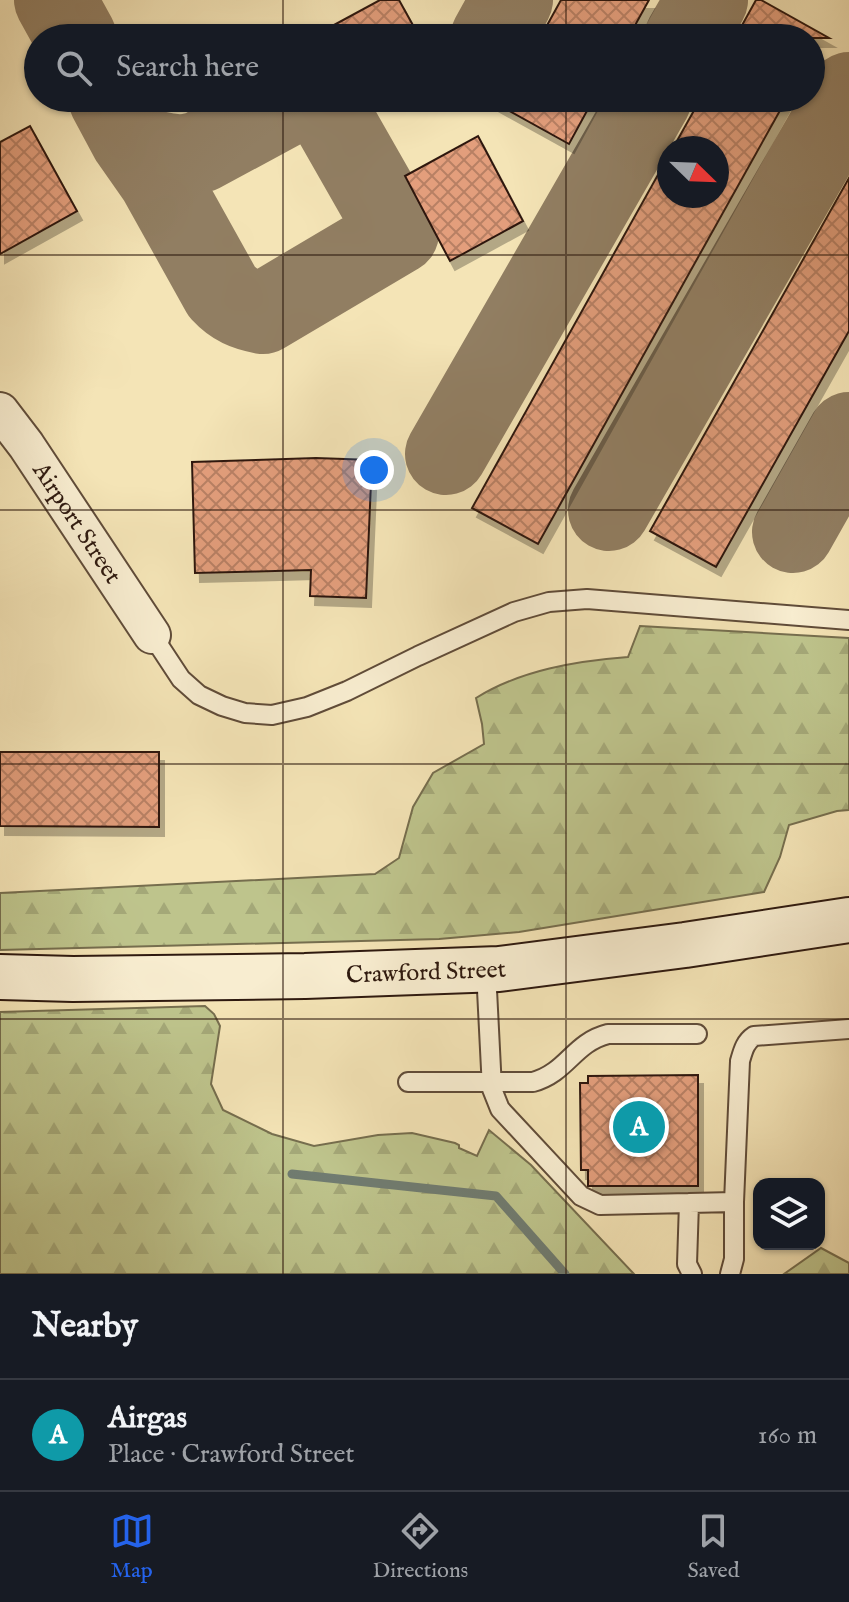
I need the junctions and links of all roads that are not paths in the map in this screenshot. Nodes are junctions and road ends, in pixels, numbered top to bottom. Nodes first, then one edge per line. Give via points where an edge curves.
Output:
1 (0, 411) edge
2 (849, 620) edge
3 (152, 635) joint
4 (849, 920) edge
5 (486, 970) junction
6 (0, 977) edge
7 (849, 1029) edge
8 (697, 1034) dead end
9 (408, 1082) dead end
10 (492, 1082) junction
11 (734, 1202) junction
12 (689, 1203) junction
13 (692, 1274) edge
14 (730, 1274) edge

1 - 3 street, Airport Street
2 - 3 lane via 587,599 549,602 514,612 347,691 272,715 245,713 199,695 181,679
4 - 5 main road, Crawford Street
5 - 6 main road, Crawford Street
5 - 10 lane
7 - 11 lane via 748,1040 740,1061
8 - 10 lane via 595,1037 546,1079
9 - 10 lane
10 - 12 lane via 500,1109 581,1196 600,1205
11 - 12 lane
11 - 14 lane
12 - 13 lane via 687,1264

